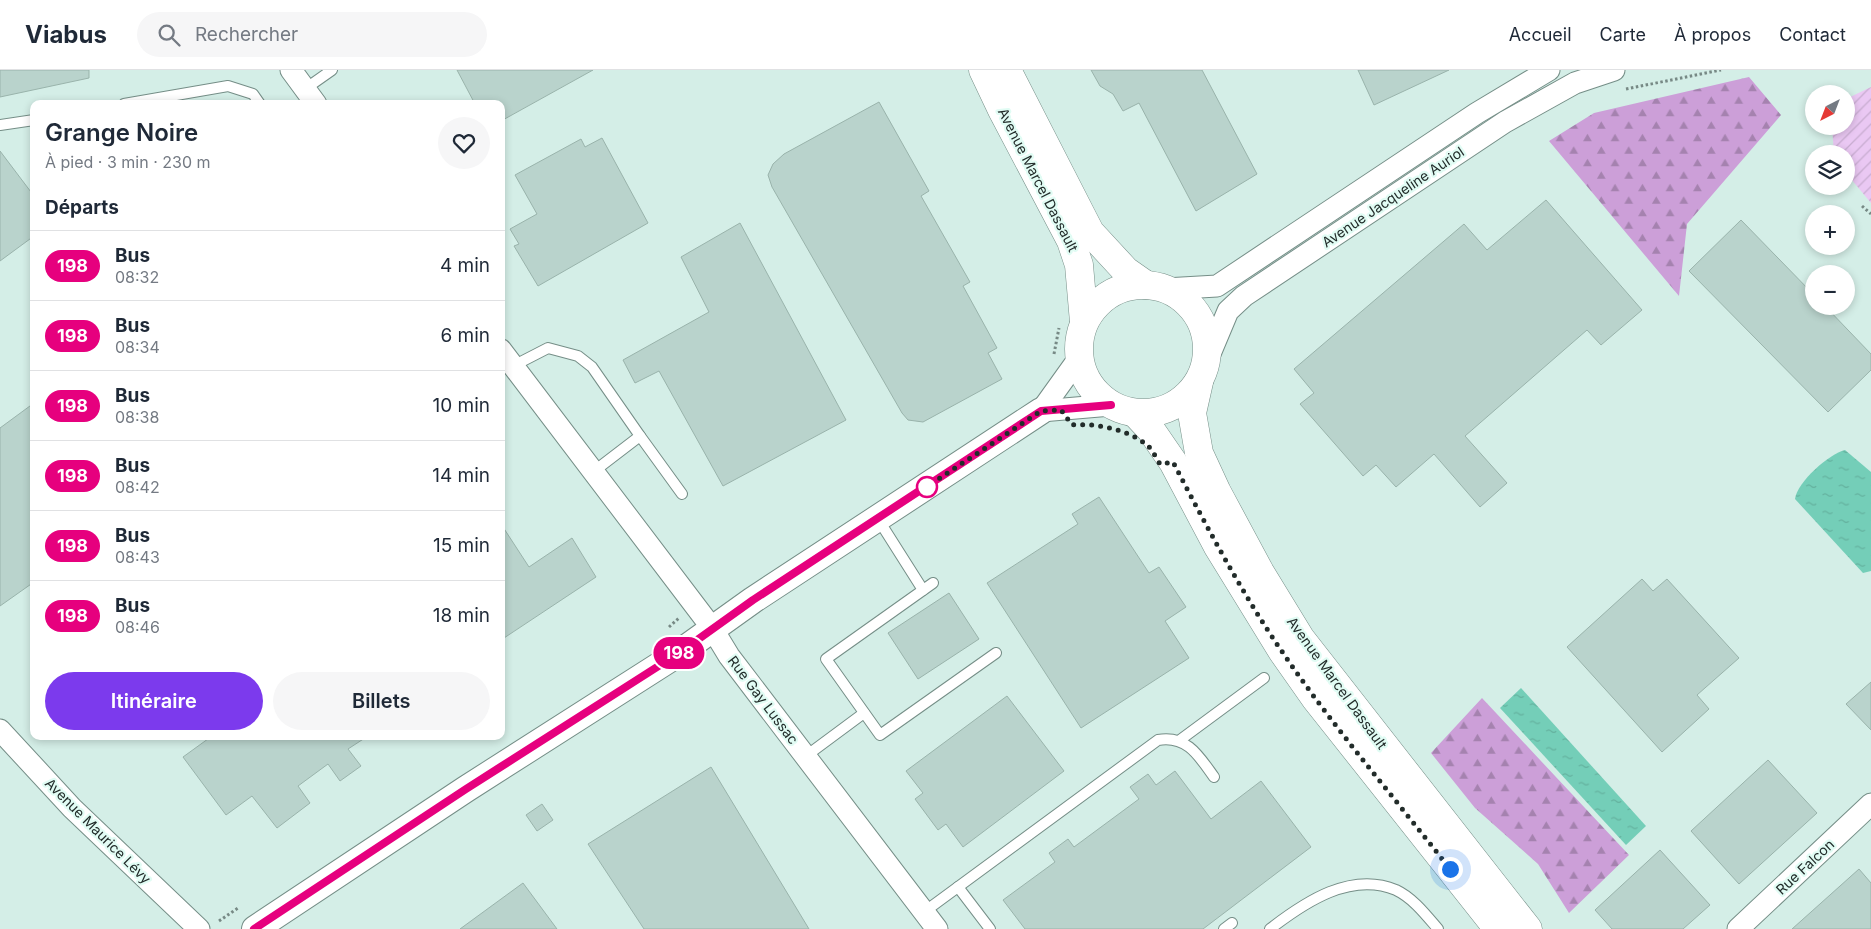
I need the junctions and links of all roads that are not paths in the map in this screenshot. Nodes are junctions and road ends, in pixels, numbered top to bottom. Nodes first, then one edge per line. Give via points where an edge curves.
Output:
1 (291, 70) edge
2 (332, 70) edge
3 (983, 70) edge
4 (1007, 70) edge
5 (1549, 70) edge
6 (1614, 70) edge
7 (311, 96) edge
8 (147, 100) edge
9 (257, 100) edge
10 (30, 121) edge
11 (0, 125) edge
12 (1155, 287) junction
13 (1073, 320) junction
14 (507, 358) edge
15 (1066, 358) junction
16 (1203, 372) junction
17 (1124, 410) junction
18 (1041, 411) junction
19 (640, 436) junction
20 (593, 472) junction
21 (682, 494) dead end
22 (878, 518) junction
23 (933, 583) dead end
24 (923, 590) junction
25 (712, 628) junction
26 (996, 653) dead end
27 (1264, 678) dead end
28 (864, 713) junction
29 (0, 730) edge
30 (1180, 740) junction
31 (806, 756) junction
32 (1214, 777) dead end
33 (1871, 804) edge
34 (958, 887) junction
35 (924, 912) junction
36 (199, 929) edge
37 (254, 929) edge
38 (937, 929) edge
39 (990, 929) edge
40 (1270, 929) edge
41 (1438, 929) edge
42 (1498, 929) edge
43 (1528, 929) edge
44 (1738, 929) edge

1 - 7 street
2 - 7 lane
3 - 13 main road, Avenue Marcel Dassault via 1071,241 1080,265
4 - 12 main road, Avenue Marcel Dassault via 1090,232 1126,271
5 - 12 street, Avenue Jacqueline Auriol via 1478,113 1217,286
6 - 16 street, Avenue Jacqueline Auriol via 1575,83 1505,122 1244,296 1228,311
8 - 9 lane via 228,86 253,94
10 - 11 lane
12 - 13 main road via 1127,287 1110,294
12 - 16 main road via 1185,300 1199,317 1207,338
13 - 15 main road via 1079,340
14 - 19 lane via 548,348 578,356 599,376
14 - 20 street, Rue Gay Lussac
15 - 17 main road via 1096,393
15 - 18 street
16 - 17 main road via 1187,397 1172,407 1154,413
16 - 43 main road, Avenue Marcel Dassault via 1192,413 1199,453 1260,572 1301,639
17 - 18 street
17 - 42 main road, Avenue Marcel Dassault via 1151,430 1173,462 1218,547 1282,651 1321,706
18 - 22 street
19 - 20 lane
19 - 21 lane
20 - 25 street, Rue Gay Lussac
22 - 24 lane
22 - 25 street
23 - 24 lane
24 - 28 lane via 826,659
25 - 31 street, Rue Gay Lussac via 729,656
25 - 37 street via 679,653
26 - 28 lane via 880,735
27 - 30 lane
28 - 31 lane
29 - 36 street, Avenue Maurice Lévy via 72,808
30 - 32 lane via 1193,749
30 - 34 lane via 1158,740
31 - 35 street, Rue Gay Lussac
33 - 44 street, Rue Falcon
34 - 35 lane
34 - 39 lane
35 - 38 street, Rue Gay Lussac
40 - 41 lane via 1296,909 1347,885 1373,883 1397,890 1418,906

